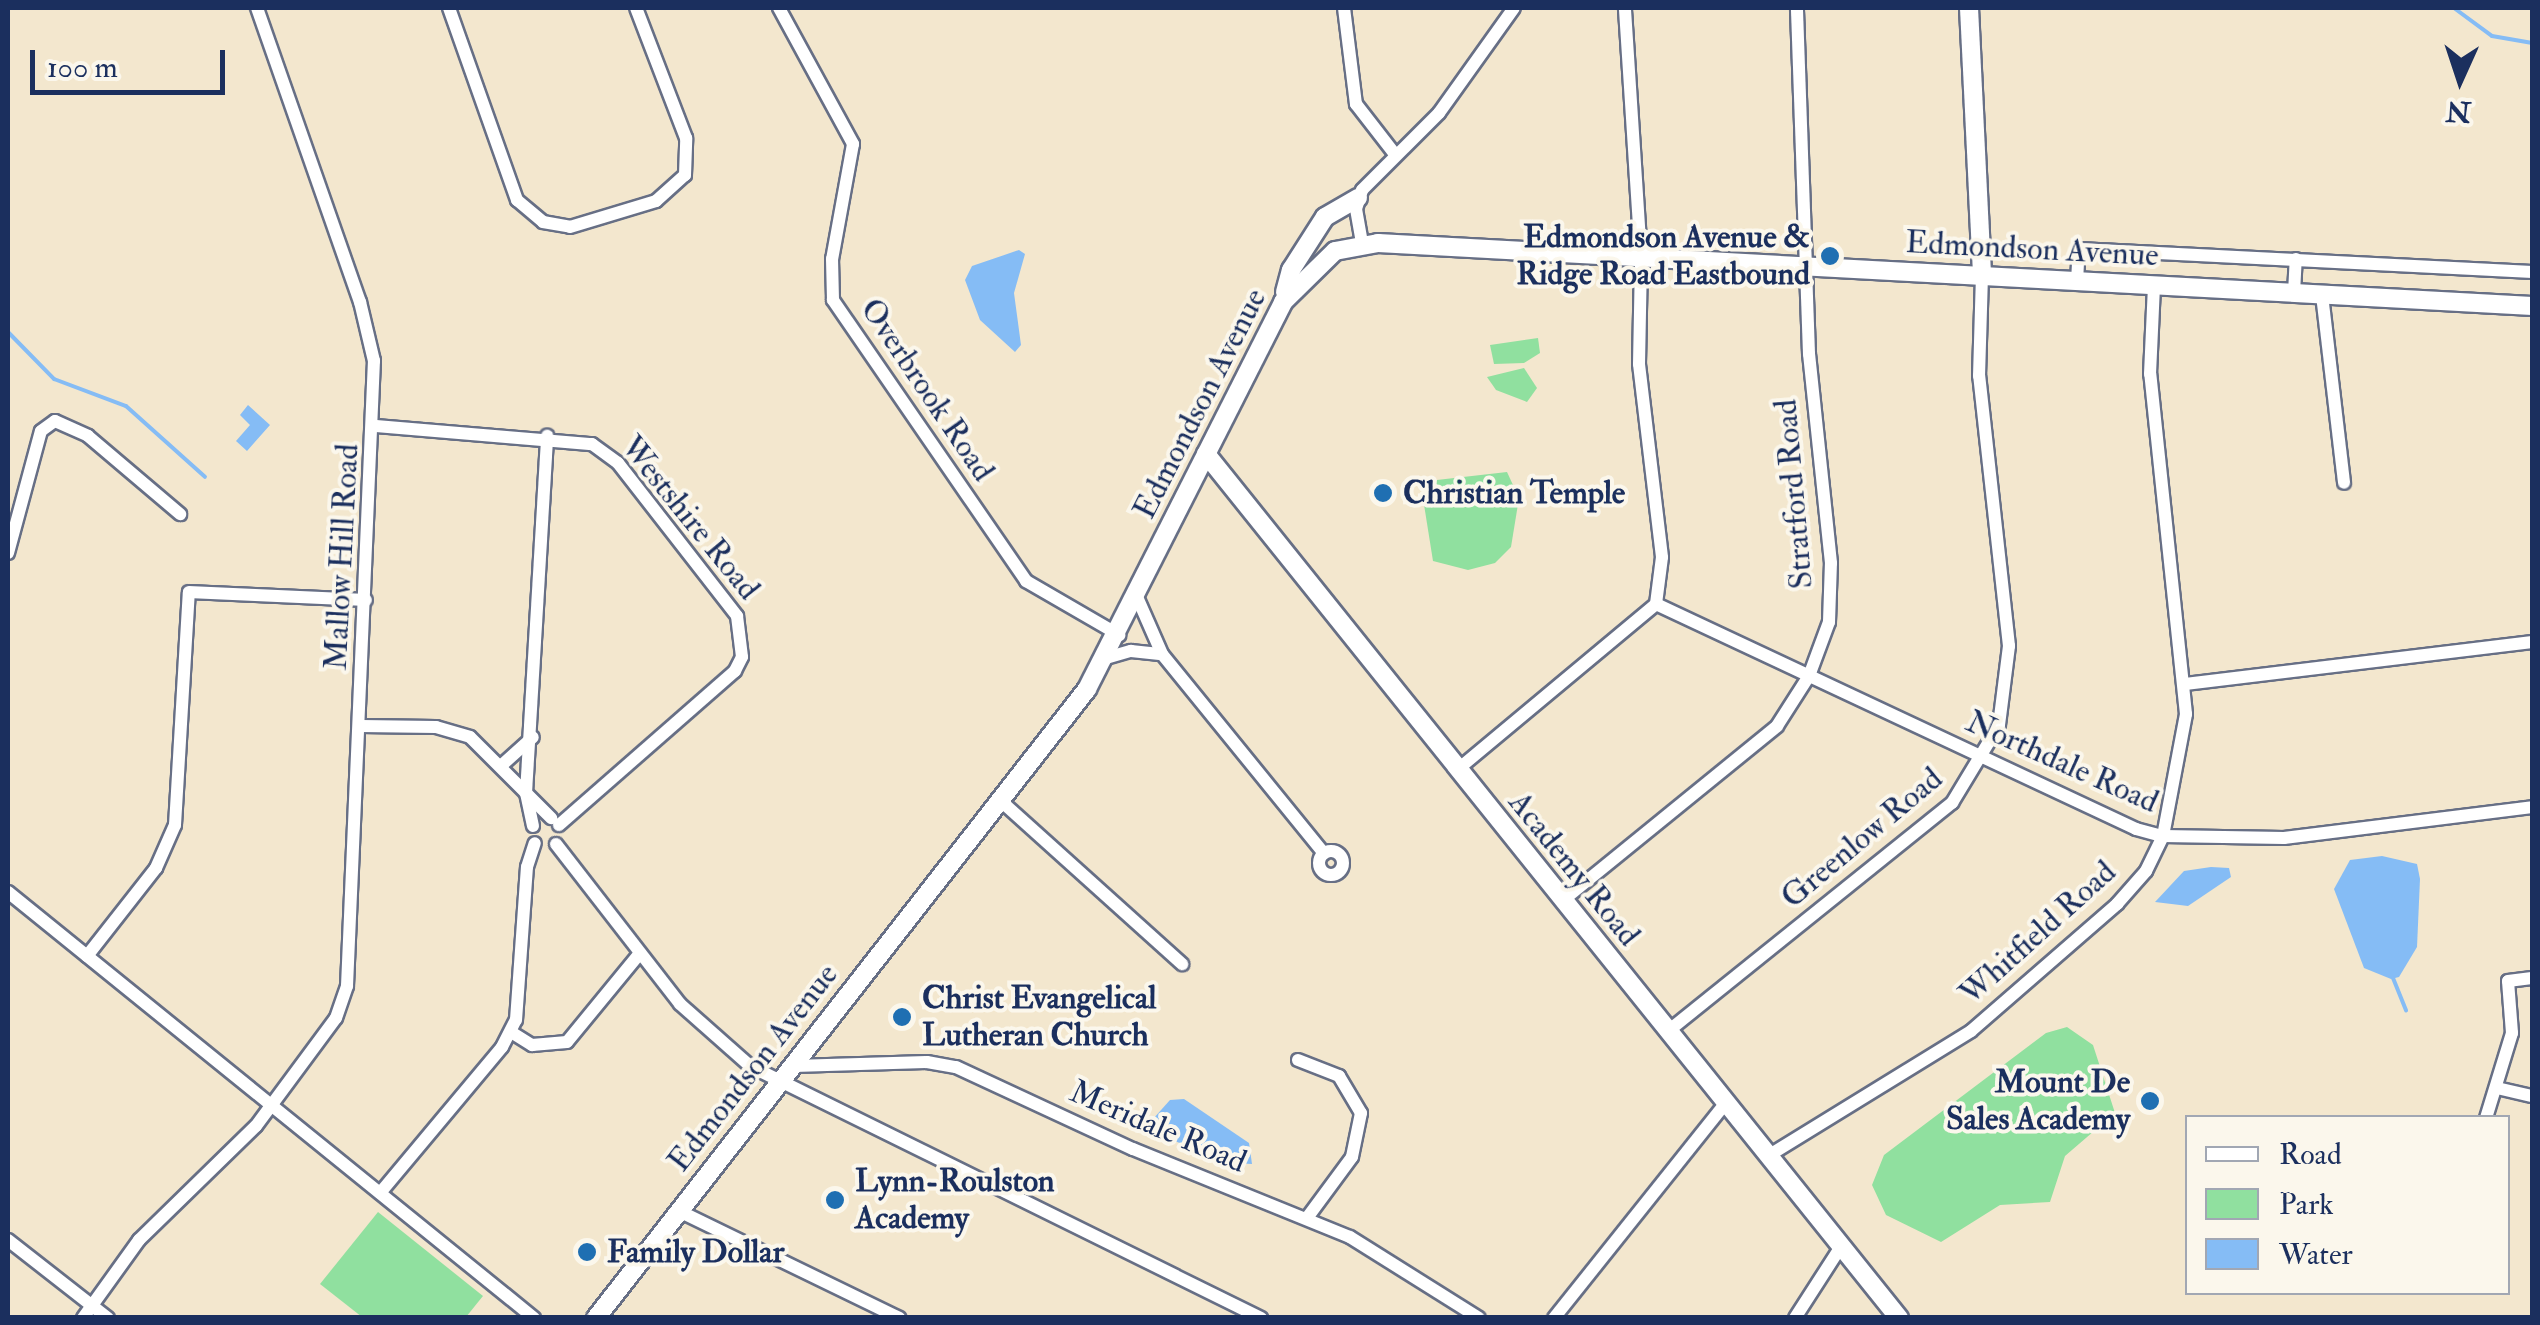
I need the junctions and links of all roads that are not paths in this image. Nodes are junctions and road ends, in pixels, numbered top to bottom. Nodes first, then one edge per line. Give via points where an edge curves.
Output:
1 (257, 8) edge
2 (449, 8) edge
3 (636, 8) edge
4 (779, 8) edge
5 (1344, 8) edge
6 (1514, 8) edge
7 (1626, 8) edge
8 (1796, 8) edge
9 (1968, 8) edge
10 (1394, 152) junction
11 (1358, 198) junction
12 (1362, 243) junction
13 (1641, 258) junction
14 (2296, 259) junction
15 (1810, 266) junction
16 (2532, 272) edge
17 (1982, 277) junction
18 (2077, 282) junction
19 (2154, 286) junction
20 (2294, 293) junction
21 (2322, 295) junction
22 (1283, 302) junction
23 (2532, 306) edge
24 (376, 426) junction
25 (547, 436) junction
26 (1206, 454) junction
27 (2344, 483) dead end
28 (180, 514) dead end
29 (8, 553) edge
30 (1138, 597) junction
31 (366, 600) junction
32 (1656, 604) junction
33 (1119, 635) junction
34 (2532, 642) edge
35 (1162, 654) junction
36 (1106, 658) junction
37 (1809, 676) junction
38 (2185, 684) junction
39 (361, 726) junction
40 (533, 738) junction
41 (1984, 758) junction
42 (503, 764) junction
43 (1457, 770) junction
44 (526, 793) junction
45 (1001, 801) junction
46 (2532, 807) edge
47 (555, 822) junction
48 (533, 826) junction
49 (2163, 836) junction
50 (535, 842) junction
51 (556, 844) junction
52 (1324, 854) dead end
53 (8, 892) edge
54 (1562, 901) junction
55 (640, 953) junction
56 (86, 956) junction
57 (1182, 964) dead end
58 (2532, 978) edge
59 (511, 1032) junction
60 (1667, 1032) junction
61 (1298, 1060) dead end
62 (794, 1066) junction
63 (780, 1084) junction
64 (2497, 1088) junction
65 (2532, 1096) edge
66 (1725, 1104) junction
67 (271, 1105) junction
68 (2487, 1115) edge
69 (1768, 1156) junction
70 (380, 1193) junction
71 (680, 1210) junction
72 (1307, 1218) junction
73 (8, 1240) edge
74 (1842, 1246) junction
75 (92, 1305) junction
76 (83, 1318) edge
77 (108, 1318) edge
78 (534, 1318) edge
79 (596, 1318) edge
80 (899, 1318) edge
81 (1261, 1318) edge
82 (1479, 1318) edge
83 (1554, 1318) edge
84 (1795, 1318) edge
85 (1900, 1318) edge

1 - 24 street, Mallow Hill Road via 360,302 374,361
2 - 3 street via 517,200 543,222 570,227 656,201 686,176 686,138
4 - 33 street, Overbrook Road via 853,144 830,274 841,314 1026,581
5 - 10 street via 1356,104
6 - 10 street via 1439,113
7 - 13 street
8 - 15 street, Stratford Road
9 - 17 main road
10 - 11 street
11 - 12 street
11 - 22 main road via 1316,230 1291,270
12 - 13 main road, Edmondson Avenue
12 - 22 main road, Edmondson Avenue via 1321,259
13 - 15 main road, Edmondson Avenue
13 - 32 street via 1639,364 1662,557
14 - 16 street
14 - 18 street via 2078,249
14 - 20 street
15 - 17 main road, Edmondson Avenue
15 - 37 street, Stratford Road via 1808,354 1832,592 1829,622
17 - 18 main road, Edmondson Avenue
17 - 41 street, Greenlow Road via 1979,376 2009,646 2006,696
18 - 19 main road, Edmondson Avenue
19 - 20 main road, Edmondson Avenue
19 - 38 street, Whitfield Road via 2150,374
20 - 21 main road, Edmondson Avenue
21 - 23 main road, Edmondson Avenue
21 - 27 street
22 - 26 main road, Edmondson Avenue
24 - 25 street, Westshire Road
24 - 31 street, Mallow Hill Road
25 - 40 street
25 - 47 street, Westshire Road via 592,444 618,464 730,605 742,644 735,671
26 - 30 main road, Edmondson Avenue
26 - 43 main road, Academy Road
28 - 29 street via 88,436 55,421 41,431
30 - 33 main road, Edmondson Avenue
30 - 35 street
31 - 39 street, Mallow Hill Road
31 - 56 street via 189,592 175,826 156,868
32 - 37 street, Northdale Road
32 - 43 street
33 - 36 main road, Edmondson Avenue
34 - 38 street
35 - 36 street via 1130,650
35 - 52 street
36 - 45 main road, Edmondson Avenue
37 - 41 street, Northdale Road
37 - 54 street, Stratford Road via 1758,744
38 - 49 street, Whitfield Road via 2181,752
39 - 42 street via 454,730
39 - 67 street, Mallow Hill Road via 343,1002
40 - 42 street
40 - 44 street
41 - 49 street, Northdale Road via 2136,830
41 - 60 street, Greenlow Road via 1926,827
42 - 44 street
43 - 54 main road, Academy Road
44 - 47 street
44 - 48 street
45 - 57 street
45 - 62 main road, Edmondson Avenue
46 - 49 street, Northdale Road via 2284,838
47 - 48 street, Westshire Road
47 - 51 street
48 - 50 street
49 - 69 street, Whitfield Road via 2146,871 2117,904 1999,1009 1912,1073
50 - 51 street
50 - 59 street
51 - 55 street
53 - 56 street
54 - 60 main road, Academy Road
55 - 59 street via 567,1042 532,1046
55 - 63 street via 705,1028
56 - 67 street
58 - 64 street via 2508,981 2512,1032
59 - 70 street
60 - 66 main road, Academy Road
61 - 72 street via 1339,1076 1361,1113 1352,1157
62 - 63 main road, Edmondson Avenue
62 - 72 street, Meridale Road via 956,1067 1133,1150
63 - 71 main road, Edmondson Avenue
63 - 81 street
64 - 65 street
64 - 68 street
66 - 69 main road, Academy Road
66 - 83 street
67 - 70 street
67 - 75 street, Mallow Hill Road via 229,1156 139,1240
69 - 74 main road, Academy Road
70 - 78 street
71 - 79 main road, Edmondson Avenue
71 - 80 street
72 - 82 street, Meridale Road via 1371,1247
73 - 75 street
74 - 84 street
74 - 85 main road, Academy Road
75 - 76 street, Mallow Hill Road
75 - 77 street

